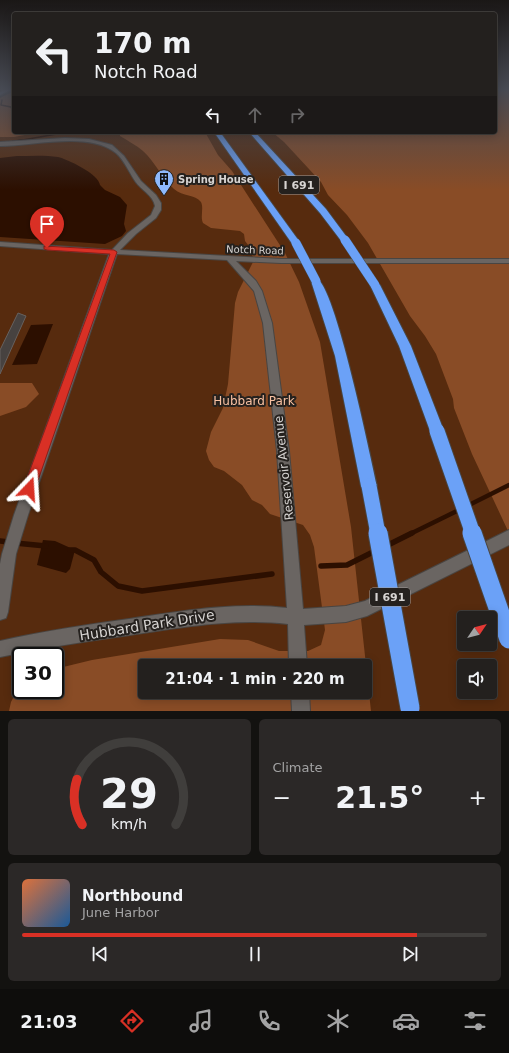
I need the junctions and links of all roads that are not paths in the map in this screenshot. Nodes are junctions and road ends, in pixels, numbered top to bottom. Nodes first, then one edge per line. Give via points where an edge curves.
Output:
1 (218, 134) edge
2 (254, 134) edge
3 (0, 144) edge
4 (0, 244) edge
5 (114, 252) junction
6 (230, 259) junction
7 (509, 261) edge
8 (509, 537) edge
9 (0, 612) edge
10 (295, 617) junction
11 (509, 639) edge
12 (0, 649) edge
13 (298, 659) edge
14 (300, 699) edge
15 (411, 709) edge
16 (301, 711) edge

1 - 15 highway, I 691, bridge via 296,243 316,281 328,314 346,372
2 - 11 highway, I 691, bridge via 322,211 375,285 405,346
3 - 5 street via 81,139 109,146 119,153 159,206 152,217
4 - 5 street, Notch Road
5 - 6 street, Notch Road
5 - 9 street via 21,515 9,554
6 - 7 street, Notch Road
6 - 10 street, Reservoir Avenue via 257,289 263,304 280,417 288,494
8 - 10 street via 367,608 346,614
10 - 12 street, Hubbard Park Drive via 262,613 186,618
10 - 13 street, Reservoir Avenue
14 - 16 street

